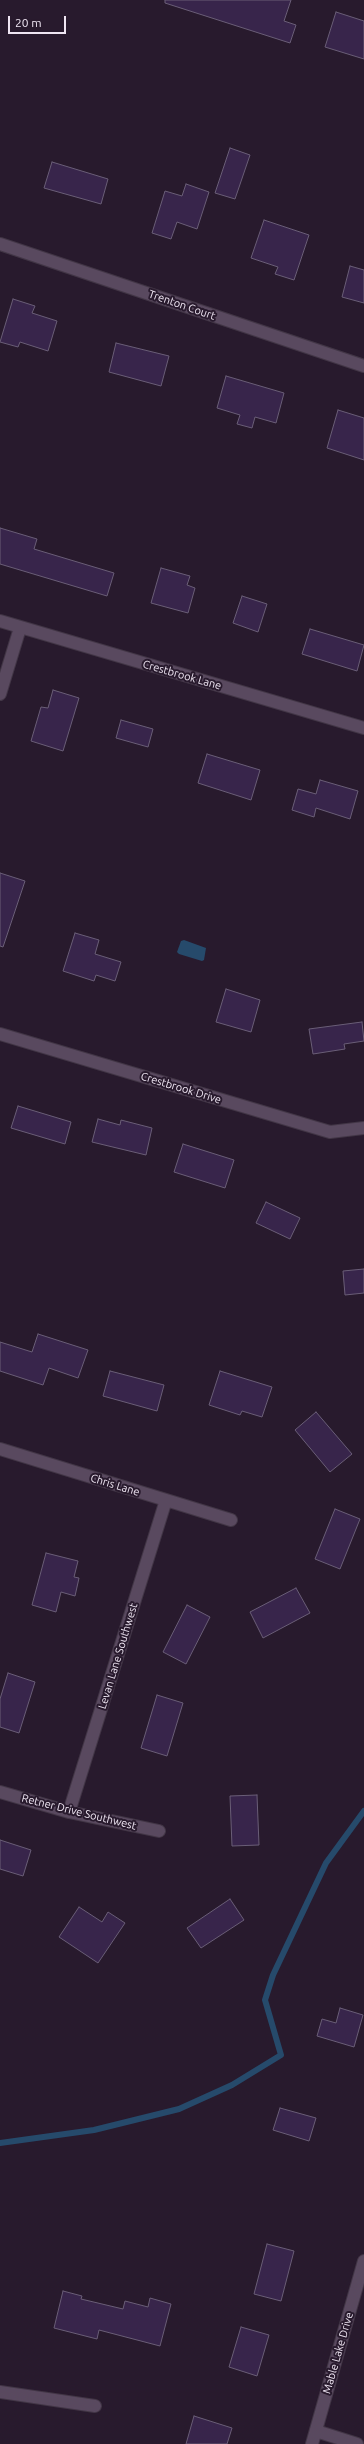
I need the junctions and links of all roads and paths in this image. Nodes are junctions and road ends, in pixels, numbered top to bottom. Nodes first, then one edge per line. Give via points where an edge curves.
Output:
1 (0, 244) edge
2 (364, 366) edge
3 (0, 621) edge
4 (20, 628) junction
5 (0, 694) edge
6 (364, 728) edge
7 (0, 1034) edge
8 (364, 1128) edge
9 (0, 1449) edge
10 (166, 1500) junction
11 (231, 1520) dead end
12 (0, 1792) edge
13 (69, 1812) junction
14 (159, 1831) dead end
15 (364, 2261) edge
16 (0, 2392) edge
17 (95, 2406) dead end
18 (316, 2431) junction
19 (312, 2444) edge
20 (357, 2444) edge

1 - 2 street, Trenton Court
3 - 4 street, Crestbrook Lane
4 - 5 street
4 - 6 street, Crestbrook Lane
7 - 8 street, Crestbrook Drive via 330,1132
9 - 10 street, Chris Lane
10 - 11 street, Chris Lane
10 - 13 street, Levan Lane Southwest
12 - 13 street, Retner Drive Southwest
13 - 14 street, Retner Drive Southwest
15 - 18 street, Mable Lake Drive
16 - 17 street
18 - 19 street, Mable Lake Drive
18 - 20 street

